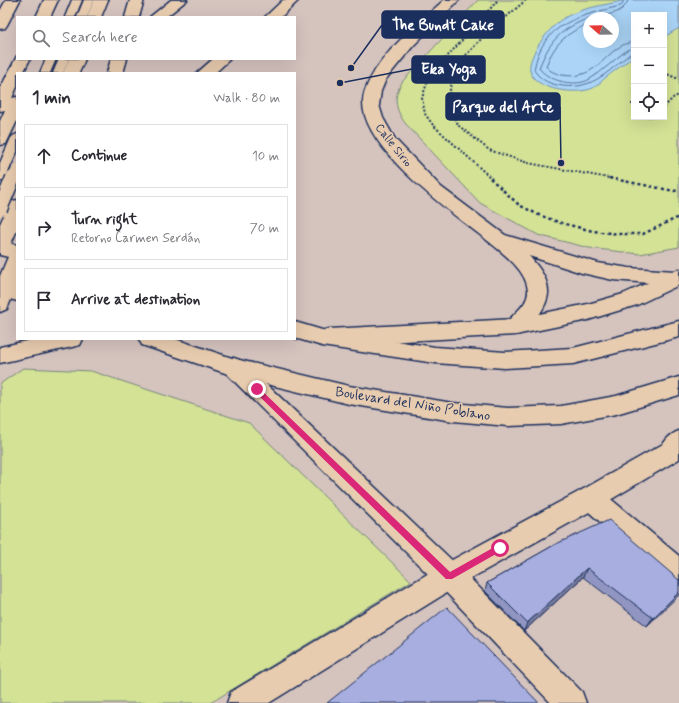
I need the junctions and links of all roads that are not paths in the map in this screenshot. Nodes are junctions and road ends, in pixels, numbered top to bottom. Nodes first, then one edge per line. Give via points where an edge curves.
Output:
1 (13, 0) edge
2 (137, 0) edge
3 (180, 0) edge
4 (292, 0) edge
5 (452, 0) edge
6 (98, 1) edge
7 (66, 2) edge
8 (45, 16) edge
9 (56, 16) edge
10 (70, 16) edge
11 (83, 16) edge
12 (94, 16) edge
13 (106, 16) edge
14 (132, 16) edge
15 (158, 16) edge
16 (273, 16) edge
17 (0, 25) edge
18 (22, 60) edge
19 (36, 60) edge
20 (52, 60) edge
21 (64, 60) edge
22 (77, 60) edge
23 (91, 60) edge
24 (119, 60) edge
25 (221, 60) edge
26 (30, 72) edge
27 (46, 72) edge
28 (58, 72) edge
29 (71, 72) edge
30 (86, 72) edge
31 (115, 72) edge
32 (206, 72) edge
33 (16, 104) edge
34 (0, 106) edge
35 (0, 140) edge
36 (16, 140) edge
37 (16, 172) edge
38 (0, 176) edge
39 (16, 195) edge
40 (0, 196) edge
41 (16, 208) edge
42 (0, 210) edge
43 (493, 236) junction
44 (0, 248) edge
45 (16, 252) edge
46 (16, 260) edge
47 (677, 277) edge
48 (6, 294) edge
49 (514, 327) junction
50 (679, 329) edge
51 (296, 330) edge
52 (322, 338) junction
53 (68, 340) edge
54 (153, 340) edge
55 (0, 355) edge
56 (234, 367) junction
57 (679, 386) edge
58 (677, 446) edge
59 (591, 498) junction
60 (679, 573) edge
61 (449, 576) junction
62 (242, 703) edge
63 (571, 703) edge

1 - 17 street
2 - 14 street
3 - 15 street
4 - 16 street
5 - 43 street, Calle Sirio via 382,73 372,92 371,110 377,128 401,158 442,196
6 - 11 lane
6 - 12 street
6 - 13 street
7 - 8 street
7 - 9 street
7 - 10 lane
18 - 34 street
19 - 26 street
20 - 27 lane
21 - 28 lane
22 - 29 street
23 - 30 street
24 - 31 street
25 - 32 street
33 - 35 street
36 - 38 lane
37 - 42 lane, bridge
39 - 40 street
41 - 44 street
43 - 47 street, Calle Sirio via 581,266 629,275
43 - 49 street, Calle Sirio via 524,262 535,276 538,290 536,302 530,312
44 - 45 street
46 - 48 street
47 - 49 street via 630,300 588,312
49 - 52 street
50 - 52 street via 573,356 505,360 435,355
51 - 52 street
53 - 55 street
54 - 56 street, Boulevard del Niño Poblano
56 - 57 street, Boulevard del Niño Poblano via 349,395 453,412 508,417 561,415 616,405
56 - 61 street
58 - 59 street
59 - 60 street
59 - 61 street
61 - 62 street
61 - 63 street

